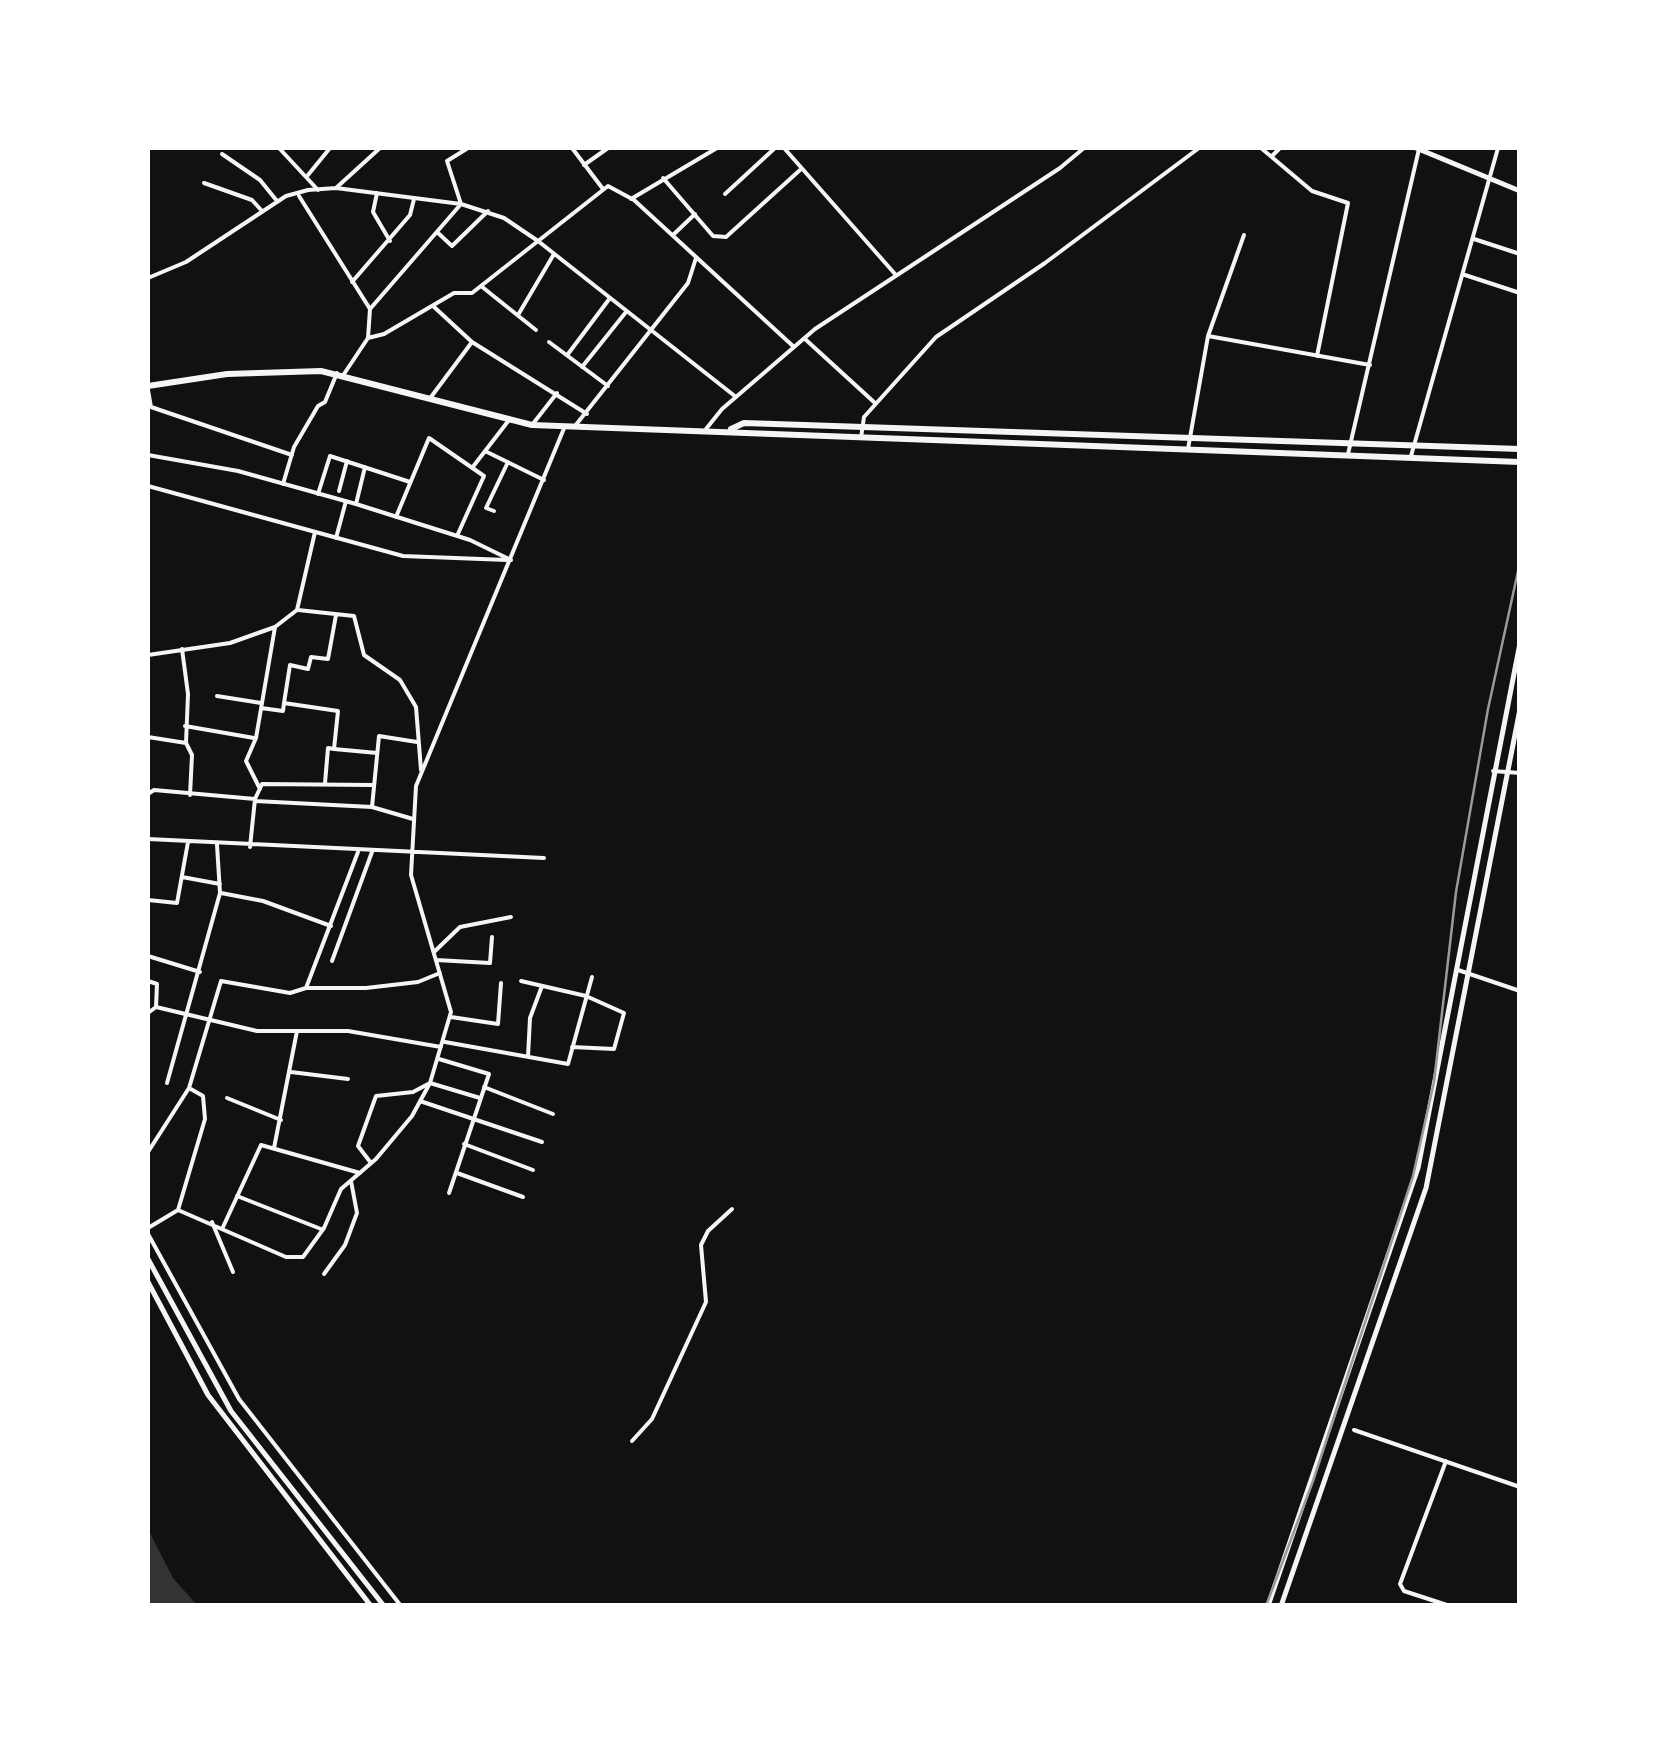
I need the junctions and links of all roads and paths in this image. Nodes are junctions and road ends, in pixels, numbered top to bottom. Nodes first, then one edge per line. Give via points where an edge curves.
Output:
1 (330, 148) edge
2 (380, 148) edge
3 (468, 148) edge
4 (572, 148) edge
5 (608, 148) edge
6 (717, 148) edge
7 (775, 148) edge
8 (784, 148) edge
9 (1084, 148) edge
10 (1199, 148) edge
11 (1261, 148) edge
12 (1280, 148) edge
13 (1418, 148) edge
14 (1498, 148) edge
15 (284, 149) edge
16 (222, 154) dead end
17 (1272, 156) junction
18 (584, 165) junction
19 (800, 170) junction
20 (306, 177) junction
21 (664, 178) junction
22 (1489, 180) junction
23 (204, 183) dead end
24 (336, 188) junction
25 (318, 190) junction
26 (604, 190) junction
27 (1520, 191) edge
28 (376, 192) junction
29 (725, 194) dead end
30 (299, 196) junction
31 (414, 197) junction
32 (632, 199) junction
33 (277, 202) junction
34 (461, 204) junction
35 (262, 211) junction
36 (488, 212) junction
37 (695, 214) junction
38 (436, 230) junction
39 (1244, 235) dead end
40 (671, 237) junction
41 (1474, 240) junction
42 (390, 241) junction
43 (538, 241) junction
44 (554, 254) junction
45 (1520, 254) edge
46 (696, 258) junction
47 (149, 264) edge
48 (156, 272) junction
49 (895, 274) junction
50 (1464, 275) junction
51 (148, 278) edge
52 (352, 282) junction
53 (481, 286) junction
54 (1520, 293) edge
55 (610, 298) junction
56 (433, 306) junction
57 (370, 308) junction
58 (627, 311) junction
59 (518, 316) junction
60 (536, 330) dead end
61 (651, 330) junction
62 (1208, 336) junction
63 (368, 338) junction
64 (804, 338) junction
65 (472, 342) junction
66 (549, 342) dead end
67 (794, 347) junction
68 (567, 356) junction
69 (1317, 356) junction
70 (1370, 365) junction
71 (582, 367) junction
72 (340, 373) junction
73 (608, 386) junction
74 (148, 388) edge
75 (556, 393) junction
76 (431, 397) junction
77 (736, 397) junction
78 (875, 404) junction
79 (587, 414) junction
80 (510, 420) junction
81 (532, 424) junction
82 (566, 426) junction
83 (575, 426) junction
84 (862, 427) junction
85 (706, 428) junction
86 (730, 429) junction
87 (1187, 437) junction
88 (861, 438) junction
89 (1350, 442) junction
90 (1415, 443) junction
91 (1188, 449) junction
92 (1520, 449) edge
93 (486, 451) junction
94 (148, 454) edge
95 (1348, 454) junction
96 (292, 455) junction
97 (1411, 456) junction
98 (346, 461) junction
99 (508, 462) junction
100 (1520, 462) edge
101 (365, 467) junction
102 (472, 468) junction
103 (545, 481) junction
104 (410, 482) junction
105 (284, 484) junction
106 (148, 486) edge
107 (339, 491) dead end
108 (318, 494) junction
109 (346, 501) junction
110 (472, 503) junction
111 (356, 504) junction
112 (486, 508) junction
113 (494, 511) dead end
114 (396, 517) junction
115 (316, 532) junction
116 (457, 536) junction
117 (336, 538) junction
118 (512, 560) junction
119 (297, 610) junction
120 (336, 614) junction
121 (275, 627) junction
122 (1520, 643) edge
123 (182, 649) junction
124 (148, 656) edge
125 (218, 696) dead end
126 (284, 703) junction
127 (261, 706) junction
128 (1520, 709) edge
129 (185, 726) junction
130 (148, 737) edge
131 (256, 738) junction
132 (417, 742) junction
133 (186, 744) junction
134 (334, 748) junction
135 (377, 753) junction
136 (421, 770) junction
137 (1493, 771) junction
138 (1508, 773) junction
139 (1520, 773) edge
140 (325, 785) junction
141 (372, 786) junction
142 (260, 789) junction
143 (148, 794) edge
144 (190, 795) junction
145 (255, 800) junction
146 (372, 807) junction
147 (414, 819) junction
148 (148, 839) edge
149 (188, 842) junction
150 (217, 845) junction
151 (250, 847) junction
152 (358, 851) junction
153 (372, 852) junction
154 (413, 854) junction
155 (544, 858) dead end
156 (1472, 872) junction
157 (1486, 874) junction
158 (182, 877) junction
159 (220, 884) junction
160 (220, 893) junction
161 (148, 900) edge
162 (511, 917) dead end
163 (331, 926) junction
164 (492, 938) dead end
165 (434, 952) junction
166 (148, 956) edge
167 (332, 960) dead end
168 (436, 960) junction
169 (1455, 969) junction
170 (200, 972) junction
171 (440, 972) junction
172 (1468, 974) junction
173 (592, 976) dead end
174 (148, 981) edge
175 (521, 981) dead end
176 (500, 984) dead end
177 (542, 986) junction
178 (306, 988) junction
179 (1520, 991) edge
180 (586, 996) junction
181 (156, 1007) junction
182 (148, 1013) edge
183 (186, 1015) junction
184 (450, 1017) junction
185 (210, 1020) junction
186 (297, 1031) junction
187 (444, 1045) junction
188 (572, 1048) junction
189 (528, 1057) junction
190 (439, 1059) junction
191 (291, 1072) junction
192 (348, 1079) dead end
193 (167, 1082) dead end
194 (430, 1084) junction
195 (484, 1087) junction
196 (189, 1088) junction
197 (227, 1098) dead end
198 (480, 1098) junction
199 (420, 1101) junction
200 (553, 1114) dead end
201 (472, 1118) junction
202 (281, 1120) junction
203 (542, 1142) dead end
204 (464, 1144) junction
205 (274, 1148) junction
206 (148, 1152) edge
207 (370, 1164) junction
208 (533, 1170) dead end
209 (455, 1172) junction
210 (360, 1173) junction
211 (351, 1181) junction
212 (449, 1193) dead end
213 (237, 1196) junction
214 (524, 1198) dead end
215 (732, 1209) dead end
216 (178, 1210) junction
217 (212, 1222) junction
218 (222, 1227) junction
219 (323, 1230) junction
220 (148, 1231) edge
221 (148, 1259) edge
222 (233, 1272) dead end
223 (324, 1274) dead end
224 (148, 1282) edge
225 (1354, 1430) dead end
226 (632, 1441) dead end
227 (1446, 1462) junction
228 (1520, 1487) edge
229 (371, 1606) edge
230 (384, 1606) edge
231 (400, 1606) edge
232 (1268, 1606) edge
233 (1281, 1606) edge
234 (1450, 1606) edge

1 - 20 street
2 - 24 street
3 - 34 street via 447,161
4 - 18 street
5 - 18 street
6 - 21 street
7 - 29 street
8 - 19 street
9 - 49 street
10 - 78 street via 936,336
11 - 17 street
12 - 17 street
13 - 22 main road
13 - 70 street
14 - 22 street
15 - 20 street
16 - 33 street via 248,170
17 - 69 street via 1312,191 1348,204
18 - 26 street
19 - 37 street via 726,237 713,236
19 - 49 street
20 - 25 street
21 - 32 street
21 - 37 street
22 - 27 main road
22 - 41 street
23 - 35 street via 252,200
24 - 25 street
24 - 28 street
25 - 30 street
26 - 32 street via 608,186
26 - 43 street
28 - 31 street
28 - 42 street via 373,212
30 - 33 street
30 - 52 street
31 - 34 street
31 - 42 street via 410,215
32 - 40 street
33 - 35 street
34 - 36 street
34 - 38 street
35 - 48 street via 186,262
36 - 38 street via 452,246
36 - 43 street
37 - 40 street
38 - 57 street
39 - 62 street
40 - 46 street
41 - 45 street
41 - 50 street
42 - 52 street
43 - 44 street
43 - 53 street
44 - 55 street
44 - 59 street
46 - 61 street via 688,283
46 - 67 street
47 - 48 street
48 - 51 street
49 - 64 street
50 - 54 street
50 - 90 street
52 - 57 street
53 - 56 street
53 - 59 street
55 - 58 street
55 - 68 street
56 - 63 street
56 - 65 street
57 - 63 street
58 - 61 street
58 - 71 street
59 - 60 street
61 - 73 street
61 - 77 street
62 - 69 street
62 - 87 street
63 - 72 street
64 - 67 street
64 - 78 street
65 - 75 street
65 - 76 street
66 - 68 street
67 - 77 street
68 - 71 street
69 - 70 street
70 - 89 street
71 - 73 street
72 - 74 main road via 227,374
72 - 76 main road
72 - 96 street
73 - 79 street
74 - 96 street via 151,407
75 - 79 street
75 - 81 street
76 - 80 main road
77 - 85 street
78 - 84 street
79 - 83 street
80 - 81 main road
80 - 93 street
81 - 82 main road
82 - 83 main road
82 - 103 street
83 - 85 main road
84 - 86 main road via 744,423
84 - 87 main road
84 - 88 street
85 - 86 main road
86 - 88 main road
87 - 89 main road
87 - 91 street
88 - 91 main road
89 - 90 main road
89 - 95 street
90 - 92 main road
90 - 97 street
91 - 95 main road
93 - 99 street
93 - 102 street
94 - 105 street
95 - 97 main road
96 - 105 street
97 - 100 main road
98 - 101 street
98 - 107 street
98 - 108 street via 330,456
99 - 103 street
99 - 112 street
101 - 104 street
101 - 111 street
102 - 104 street via 429,438
102 - 110 street via 484,476
103 - 118 street
104 - 114 street
105 - 108 street
106 - 115 street
108 - 109 street
109 - 111 street
109 - 117 street
110 - 112 street
110 - 116 street
111 - 114 street
112 - 113 street
114 - 116 street
115 - 117 street
115 - 119 street
116 - 118 street
117 - 118 street via 403,556
118 - 136 street
119 - 120 street
119 - 121 street
120 - 126 street via 328,659 311,656 308,669 290,665
120 - 132 street via 354,616 364,655 410,694
121 - 123 street via 230,643
121 - 127 street
122 - 137 main road
123 - 124 street
123 - 129 street
125 - 127 street
126 - 127 street via 284,711
126 - 134 street via 338,712
127 - 131 street
128 - 138 main road
129 - 131 street
129 - 133 street
130 - 133 street
131 - 142 street via 246,761
132 - 135 street via 379,736
132 - 136 street
133 - 144 street via 192,755
134 - 135 street
134 - 140 street via 328,748
135 - 141 street
136 - 147 street
137 - 138 street
137 - 156 main road
138 - 139 street
138 - 157 main road
140 - 141 street
140 - 142 street
141 - 146 street
142 - 145 street
143 - 144 street
144 - 145 street
145 - 146 street
145 - 151 street
146 - 147 street
147 - 154 street
148 - 149 street
149 - 150 street
149 - 158 street
150 - 151 street
150 - 159 street
151 - 152 street
152 - 153 street
152 - 163 street
153 - 154 street
153 - 167 street
154 - 155 street
154 - 165 street via 411,875
156 - 157 main road
156 - 169 main road
157 - 172 main road
158 - 159 street
158 - 161 street via 176,904
159 - 160 street
160 - 163 street
160 - 170 street
162 - 165 street via 460,926
163 - 178 street
164 - 168 street via 490,964
165 - 168 street
166 - 170 street
168 - 171 street
169 - 172 street
169 - 232 main road via 1414,1182
170 - 183 street
171 - 178 street via 418,982
171 - 184 street
172 - 179 street
172 - 233 main road via 1426,1188
173 - 180 street
174 - 181 street via 157,984
175 - 177 street
176 - 184 street via 498,1024
177 - 180 street
177 - 189 street via 530,1018
178 - 185 street via 290,993 221,981
180 - 188 street
180 - 188 street via 624,1013 614,1049
181 - 182 street
181 - 183 street
183 - 185 street
183 - 193 street
184 - 187 street
185 - 186 street via 257,1031
185 - 196 street
186 - 187 street
186 - 191 street
187 - 189 street
187 - 190 street
188 - 189 street via 568,1064
190 - 194 street
190 - 195 street via 488,1074
191 - 192 street
191 - 202 street
194 - 198 street
194 - 199 street
194 - 207 street via 376,1096 358,1146
195 - 198 street
195 - 200 street
196 - 206 street
196 - 216 street via 204,1096 205,1120
197 - 202 street
198 - 201 street
199 - 201 street
199 - 207 street
201 - 203 street
201 - 204 street
202 - 205 street
204 - 208 street
204 - 209 street
205 - 210 street
205 - 213 street via 260,1145
207 - 210 street
209 - 212 street
209 - 214 street
210 - 211 street
211 - 219 street
211 - 223 street via 356,1213 345,1245
213 - 218 street
213 - 219 street
215 - 226 street via 701,1246 706,1302 652,1418
216 - 217 street
216 - 220 street
217 - 218 street
217 - 222 street
218 - 219 street via 286,1257 302,1257
220 - 231 street via 239,1399
221 - 230 main road via 232,1410
224 - 229 main road via 208,1395
225 - 227 street
227 - 228 street
227 - 234 street via 1400,1584

